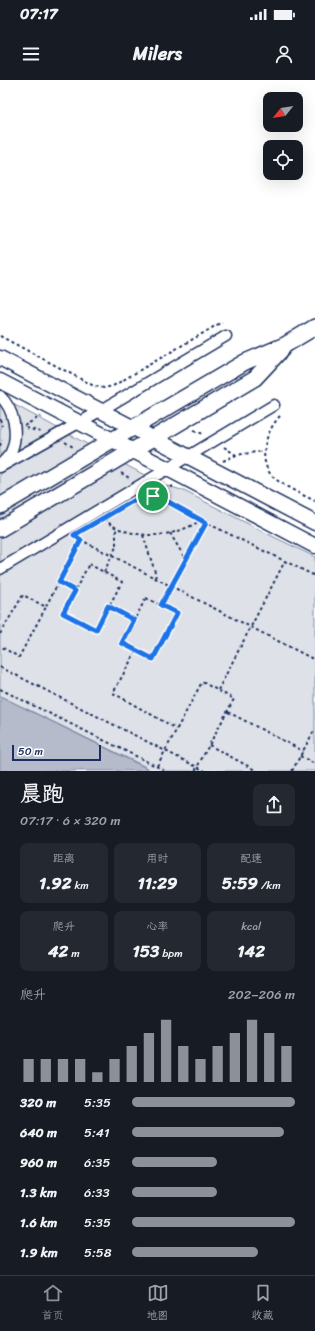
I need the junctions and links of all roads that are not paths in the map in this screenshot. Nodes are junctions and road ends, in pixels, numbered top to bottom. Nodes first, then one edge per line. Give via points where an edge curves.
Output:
1 (315, 327) edge
2 (226, 336) dead end
3 (285, 345) junction
4 (0, 358) edge
5 (0, 381) edge
6 (0, 396) edge
7 (274, 405) dead end
8 (100, 411) junction
9 (78, 422) junction
10 (132, 428) junction
11 (154, 439) junction
12 (112, 440) junction
13 (134, 451) junction
14 (188, 457) junction
15 (0, 467) edge
16 (168, 469) junction
17 (0, 506) edge
18 (315, 523) edge
19 (0, 529) edge
20 (315, 546) edge
21 (0, 568) edge

1 - 3 main road
2 - 8 street
3 - 10 main road via 245,362
3 - 11 main road via 255,378
4 - 8 main road
5 - 9 main road
6 - 15 street via 11,410 14,424 11,452
7 - 14 street
8 - 9 street
8 - 10 main road
9 - 12 main road
9 - 15 street
10 - 11 main road
10 - 12 main road
11 - 13 main road
11 - 14 main road
12 - 13 main road
12 - 17 main road
13 - 16 main road
13 - 19 main road
14 - 16 street
14 - 18 main road
16 - 20 main road
16 - 21 street

